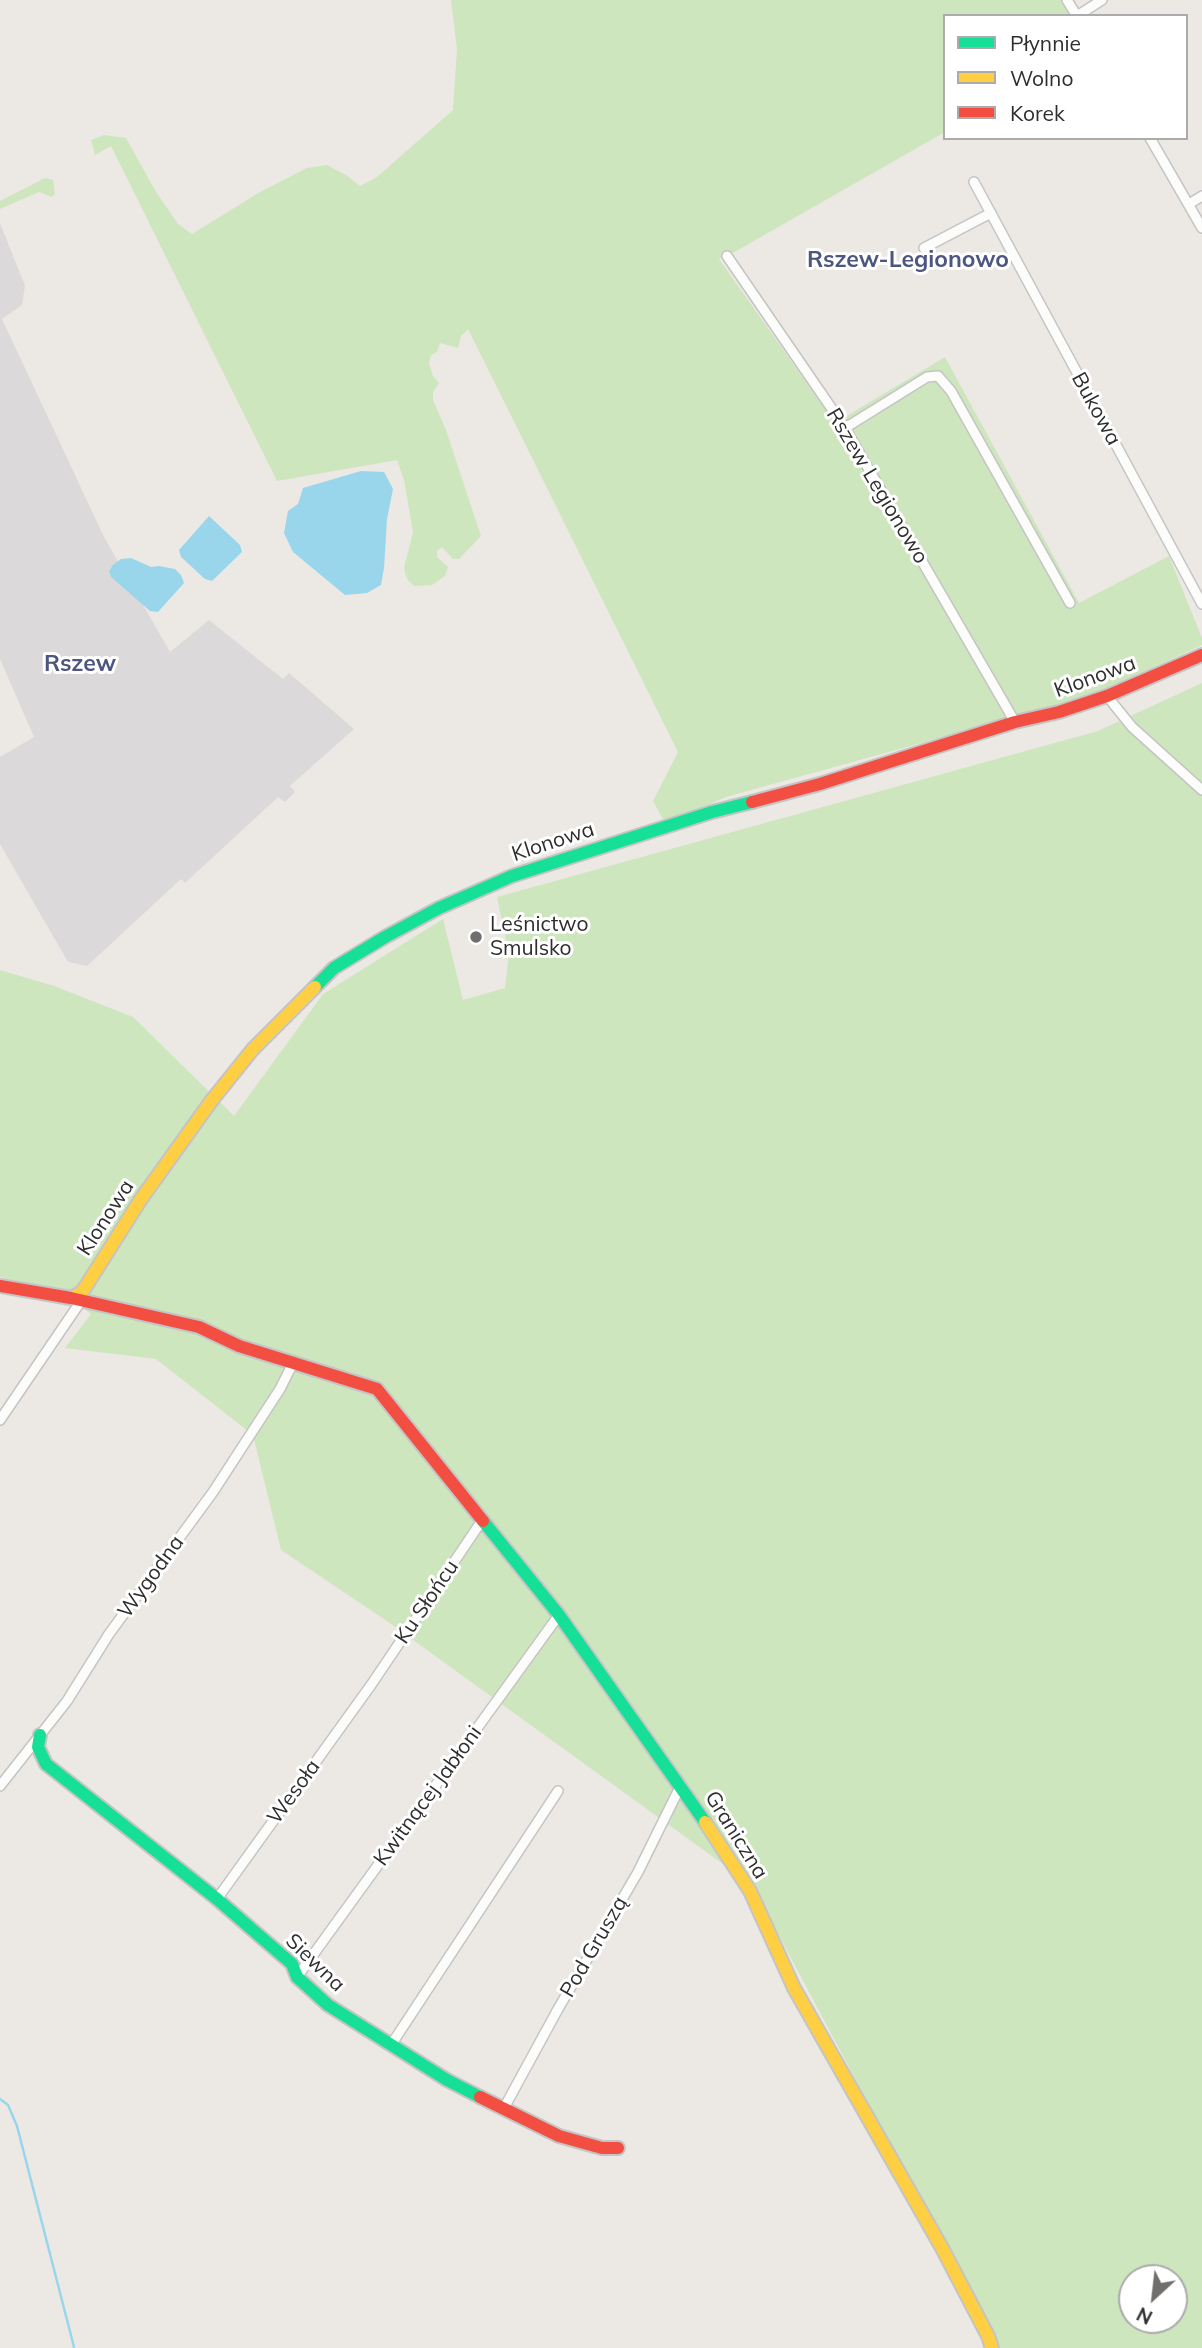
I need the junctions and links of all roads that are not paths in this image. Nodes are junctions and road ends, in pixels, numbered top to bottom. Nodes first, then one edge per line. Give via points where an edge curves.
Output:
1 (1102, 0) edge
2 (1080, 14) edge
3 (1151, 140) edge
4 (974, 182) dead end
5 (1202, 196) edge
6 (1189, 204) junction
7 (991, 214) junction
8 (1202, 228) edge
9 (924, 248) dead end
10 (727, 256) dead end
11 (845, 428) junction
12 (1070, 603) dead end
13 (1202, 604) edge
14 (1202, 655) edge
15 (1107, 696) junction
16 (1015, 722) junction
17 (1202, 790) edge
18 (0, 1286) edge
19 (76, 1299) junction
20 (293, 1363) junction
21 (0, 1420) edge
22 (483, 1519) junction
23 (559, 1615) junction
24 (371, 1685) joint
25 (40, 1735) junction
26 (681, 1785) junction
27 (0, 1786) edge
28 (558, 1791) dead end
29 (218, 1899) junction
30 (298, 1977) junction
31 (391, 2045) junction
32 (505, 2108) junction
33 (618, 2148) dead end
34 (992, 2348) edge

1 - 2 street
3 - 6 street
4 - 7 street, Bukowa
5 - 6 street
6 - 8 street
7 - 9 street
7 - 13 street, Bukowa
10 - 11 street, Rszew Legionowo
11 - 12 street via 927,377 938,376 951,391
11 - 16 street, Rszew Legionowo
14 - 15 street, Klonowa
15 - 16 street, Klonowa
15 - 17 street via 1132,727
16 - 19 street, Klonowa via 512,876 439,908 359,953 320,980 233,1073 141,1199
18 - 19 street
19 - 20 street via 199,1327
19 - 21 street
20 - 22 street, Graniczna via 377,1389
20 - 25 street, Wygodna via 213,1492
22 - 23 street, Graniczna
22 - 24 street, Ku Słońcu
23 - 26 street, Graniczna
23 - 30 street, Kwitnącej Jabłoni
24 - 29 street, Wesoła
25 - 27 street, Wygodna
25 - 29 street, Siewna via 38,1747 46,1764
26 - 32 street, Pod Gruszą via 638,1872
26 - 34 street, Graniczna via 750,1891 794,1988 942,2248
28 - 31 street
29 - 30 street, Siewna via 292,1964
30 - 31 street, Siewna via 328,2005
31 - 32 street, Siewna via 447,2080
32 - 33 street, Siewna via 559,2136

